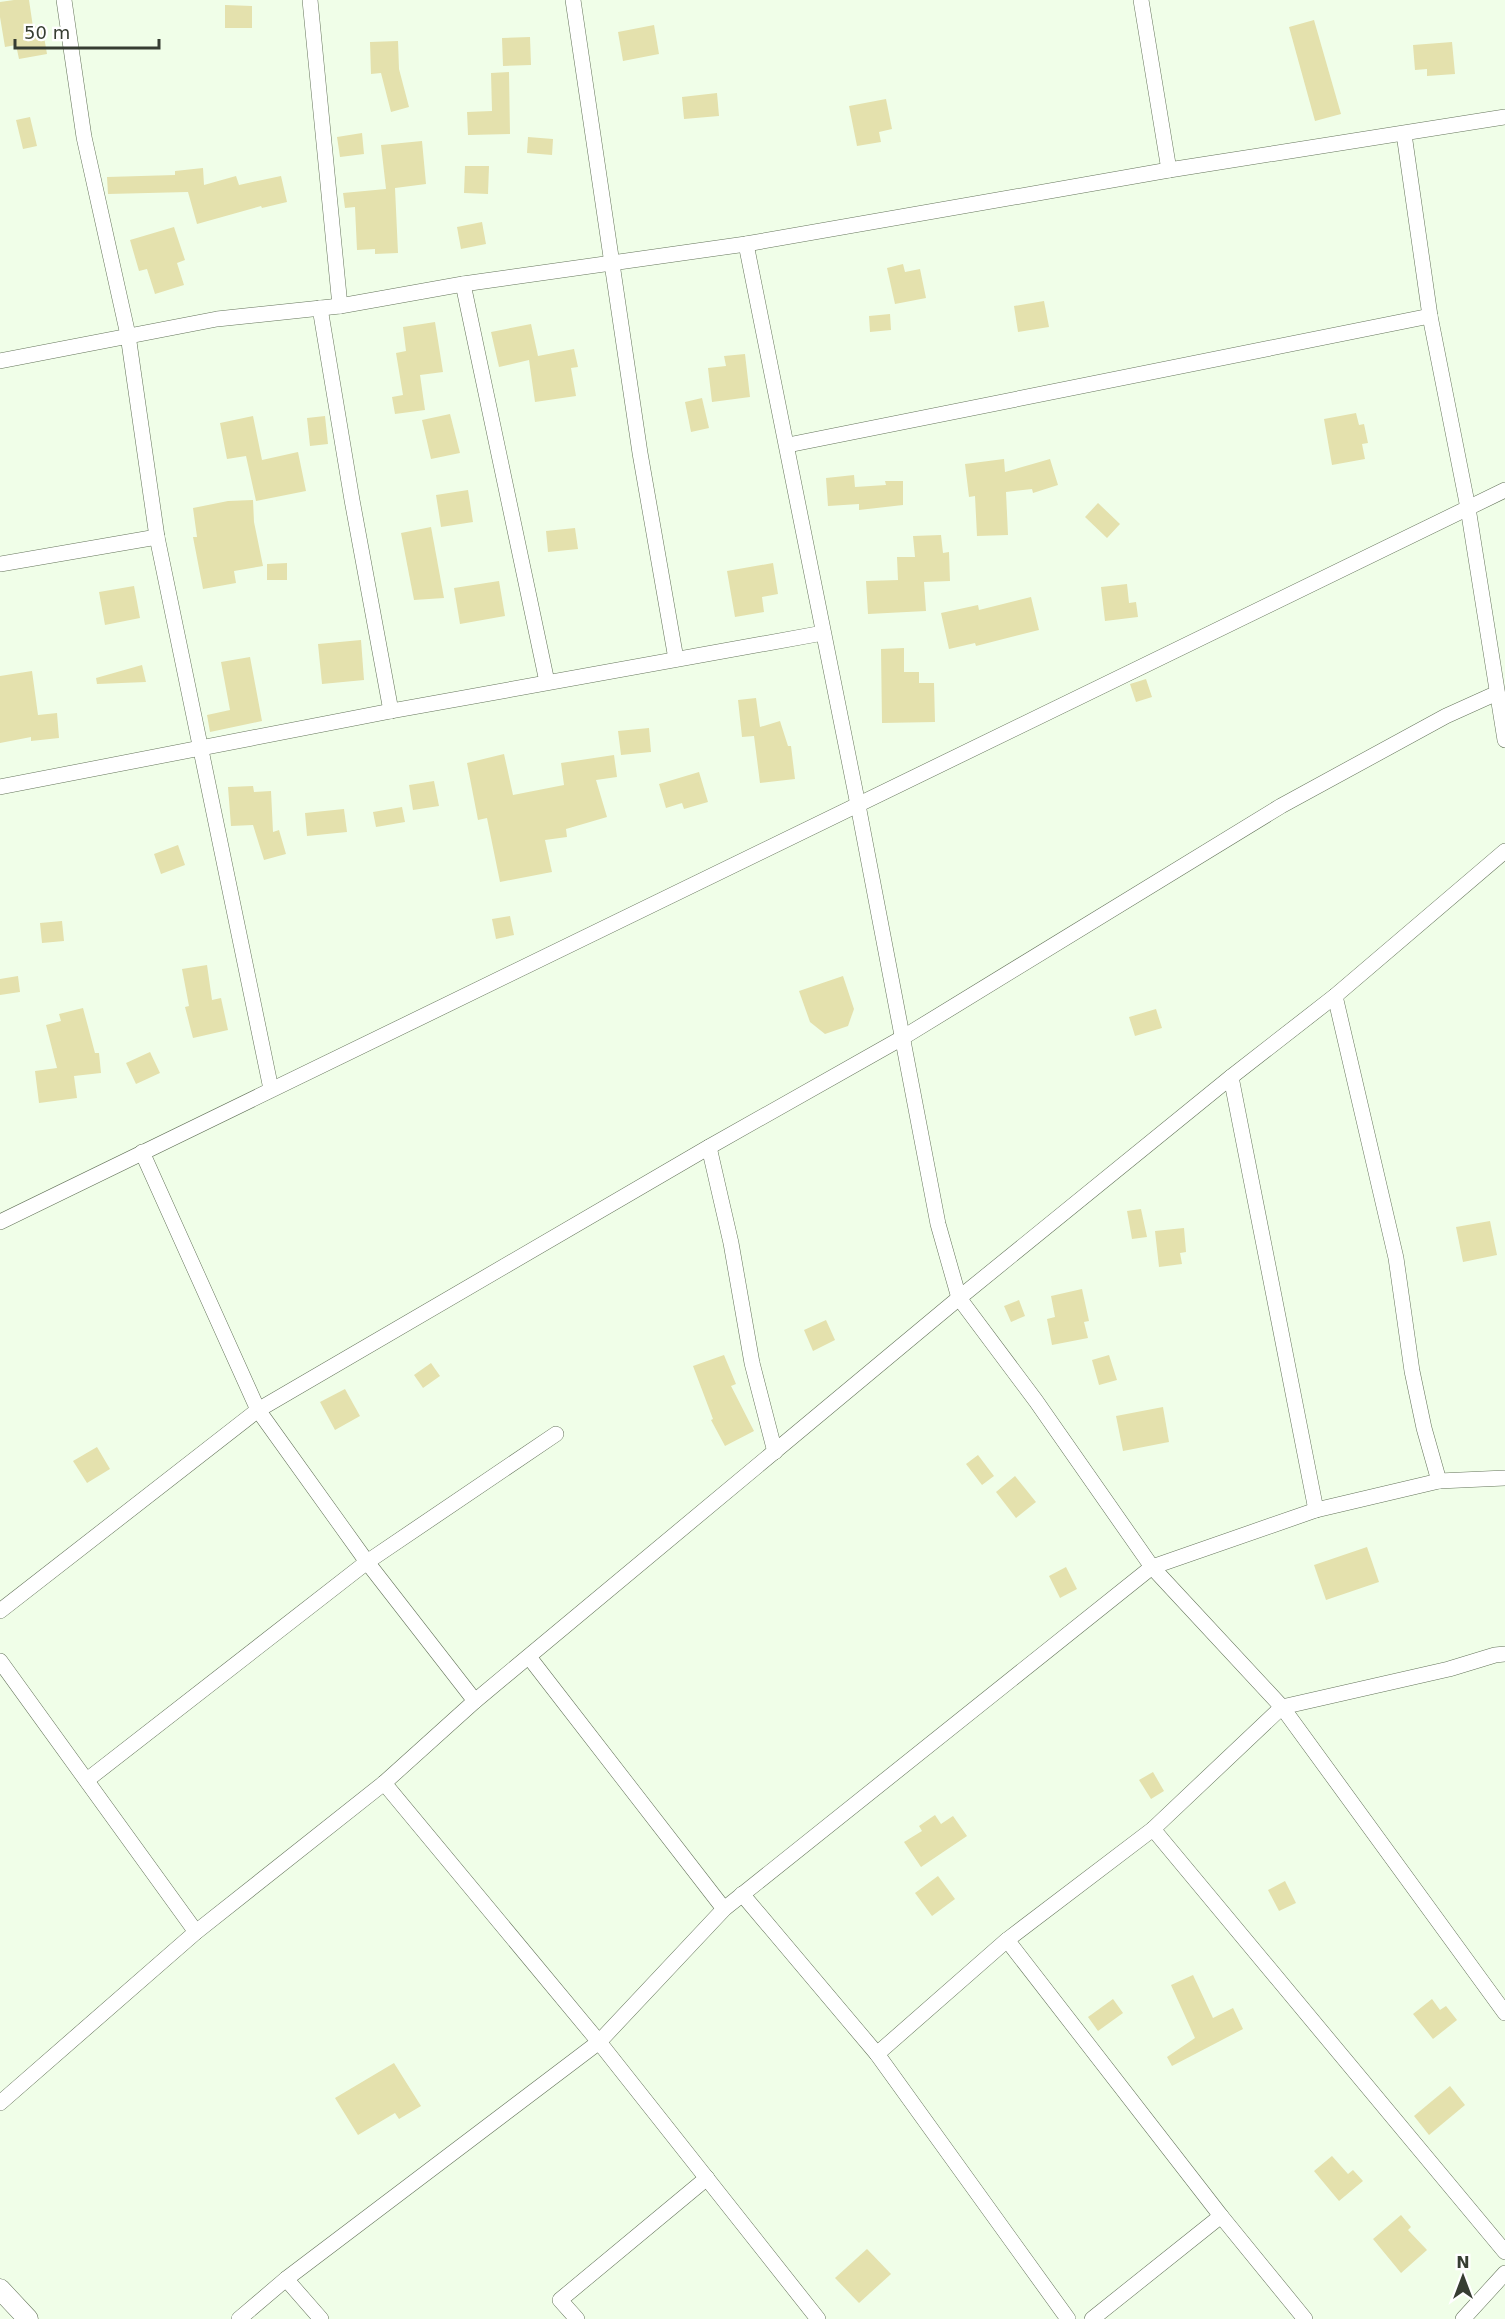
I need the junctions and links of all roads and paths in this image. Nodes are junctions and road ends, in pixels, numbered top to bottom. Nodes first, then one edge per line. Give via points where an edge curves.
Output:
1 (64, 0) edge
2 (310, 0) edge
3 (573, 0) edge
4 (1141, 0) edge
5 (1505, 117) edge
6 (1404, 134) junction
7 (1169, 170) junction
8 (746, 244) junction
9 (612, 263) junction
10 (463, 284) junction
11 (340, 306) junction
12 (320, 308) junction
13 (1430, 316) junction
14 (128, 335) junction
15 (0, 361) edge
16 (788, 446) junction
17 (1505, 490) edge
18 (1468, 508) junction
19 (157, 537) junction
20 (0, 564) edge
21 (823, 633) junction
22 (676, 659) junction
23 (547, 682) junction
24 (1497, 693) junction
25 (392, 711) junction
26 (1505, 740) edge
27 (200, 749) junction
28 (0, 788) edge
29 (858, 805) junction
30 (1505, 850) edge
31 (1335, 996) junction
32 (902, 1038) junction
33 (1231, 1077) junction
34 (271, 1089) junction
35 (709, 1146) junction
36 (142, 1152) junction
37 (1, 1218) edge
38 (959, 1298) junction
39 (258, 1410) junction
40 (556, 1434) dead end
41 (775, 1452) junction
42 (1505, 1478) edge
43 (1439, 1481) junction
44 (1316, 1510) junction
45 (367, 1562) junction
46 (1152, 1567) junction
47 (0, 1611) edge
48 (1505, 1654) edge
49 (529, 1657) junction
50 (0, 1661) edge
51 (475, 1701) junction
52 (1282, 1707) junction
53 (87, 1780) junction
54 (384, 1783) junction
55 (1153, 1828) junction
56 (742, 1894) junction
57 (724, 1909) junction
58 (196, 1932) junction
59 (1007, 1940) junction
60 (1505, 2013) edge
61 (599, 2042) junction
62 (877, 2054) junction
63 (0, 2103) edge
64 (706, 2178) junction
65 (1221, 2216) junction
66 (1505, 2252) edge
67 (1505, 2273) edge
68 (286, 2279) junction
69 (0, 2289) edge
70 (28, 2319) edge
71 (239, 2319) edge
72 (321, 2319) edge
73 (577, 2319) edge
74 (818, 2319) edge
75 (1068, 2319) edge
76 (1092, 2319) edge
77 (1305, 2319) edge
78 (1463, 2319) edge

1 - 14 street via 84,137
2 - 11 street
3 - 9 street
4 - 7 street
5 - 6 street
6 - 7 street
6 - 13 street
7 - 8 street
8 - 9 street
8 - 16 street
9 - 10 street
9 - 22 street
10 - 11 street
10 - 23 street
11 - 12 street
12 - 14 street via 217,319
12 - 25 street
13 - 16 street
13 - 18 street
14 - 15 street
14 - 19 street
16 - 21 street
17 - 18 street
18 - 24 street
18 - 29 street
19 - 20 street
19 - 27 street
21 - 22 street
21 - 29 street
22 - 23 street
23 - 25 street
24 - 26 street
24 - 32 street via 1446,716 1281,806
25 - 27 street
27 - 28 street
27 - 34 street
29 - 32 street
29 - 34 street
30 - 31 street
31 - 33 street
31 - 43 street via 1396,1258 1412,1371
32 - 35 street
32 - 38 street via 938,1224
33 - 38 street
33 - 44 street
34 - 36 street
35 - 39 street
35 - 41 street via 752,1363
36 - 37 street
36 - 39 street
38 - 41 street
38 - 46 street
39 - 45 street
39 - 47 street
40 - 45 street
41 - 49 street
42 - 43 street
43 - 44 street
44 - 46 street
45 - 51 street
45 - 53 street
46 - 52 street
46 - 56 street
48 - 52 street
49 - 51 street
49 - 57 street
50 - 53 street
51 - 54 street
52 - 55 street
52 - 60 street
53 - 58 street
54 - 58 street
54 - 61 street
55 - 59 street
55 - 66 street
56 - 57 street
56 - 62 street
57 - 61 street
58 - 63 street
59 - 62 street
59 - 65 street
61 - 64 street
61 - 68 street
62 - 75 street
64 - 73 street via 560,2300
64 - 74 street
65 - 76 street
65 - 77 street
67 - 78 street
68 - 71 street
68 - 72 street
69 - 70 street

